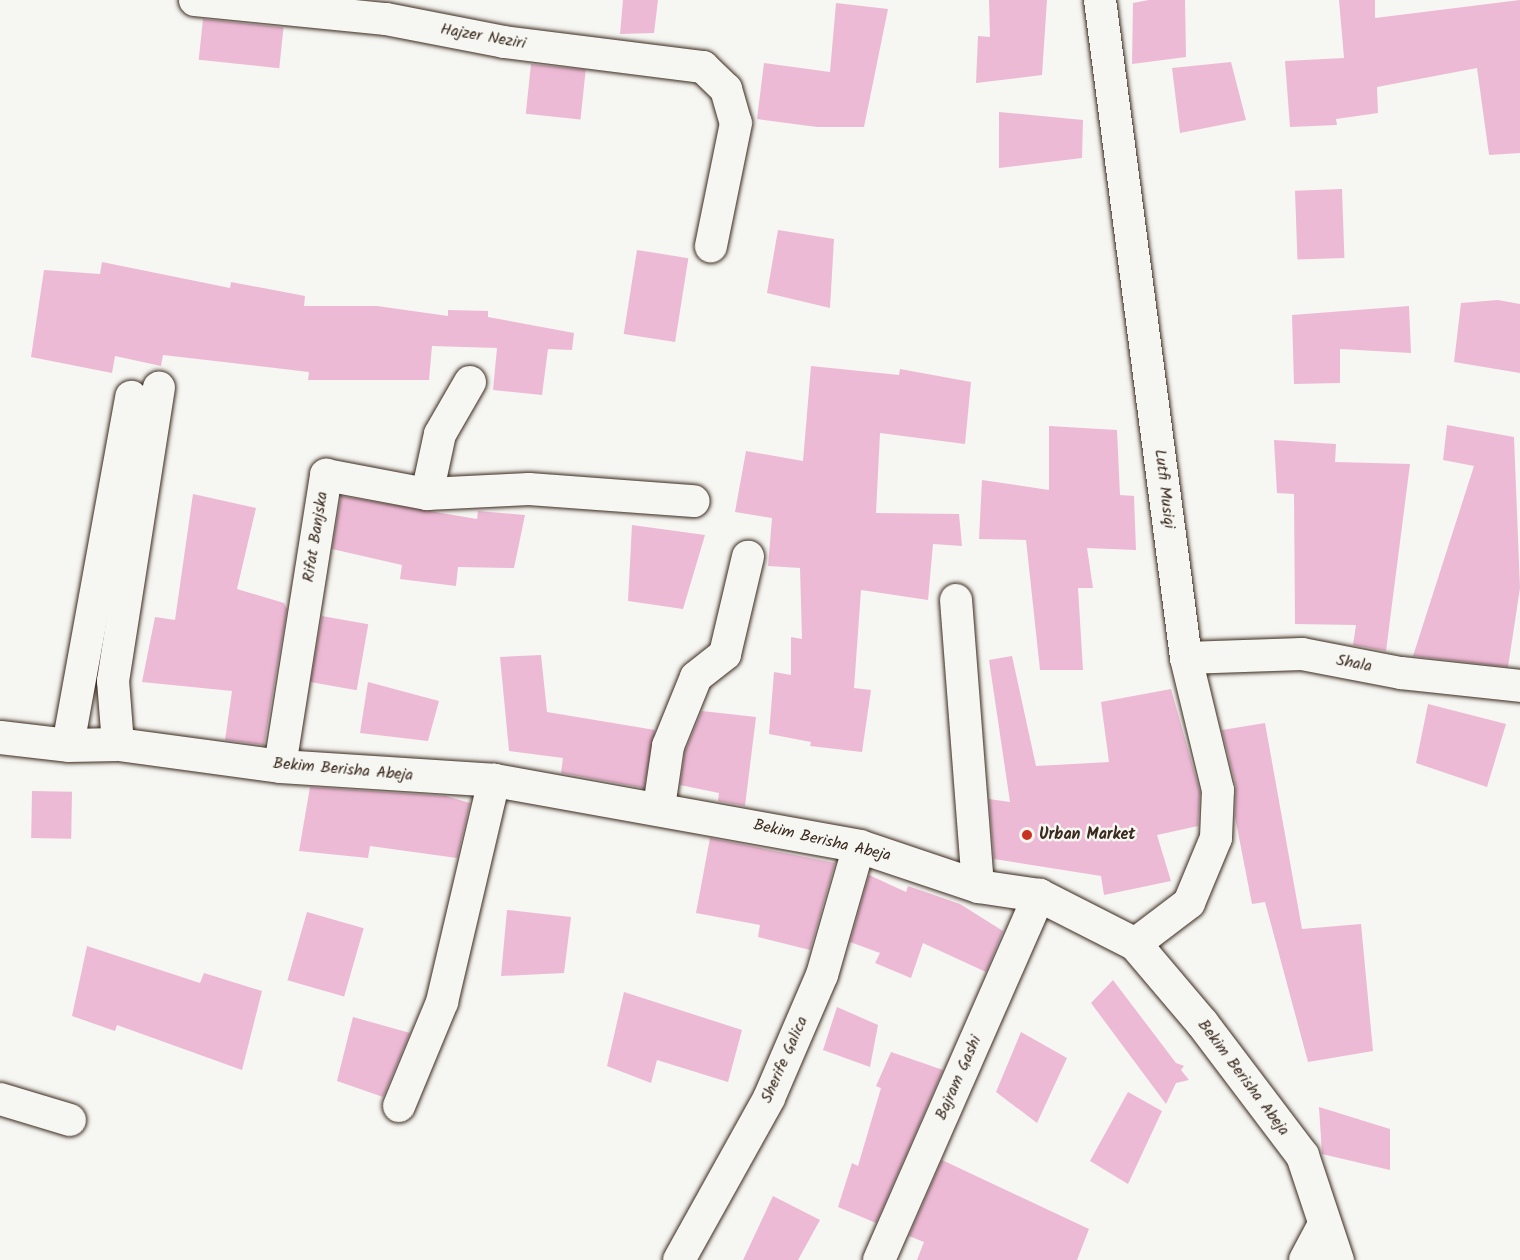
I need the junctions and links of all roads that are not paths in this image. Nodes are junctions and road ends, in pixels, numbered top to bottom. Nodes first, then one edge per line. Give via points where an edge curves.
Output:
1 (195, 0) edge
2 (1100, 0) edge
3 (711, 246) dead end
4 (470, 382) dead end
5 (427, 494) junction
6 (694, 501) dead end
7 (748, 557) dead end
8 (956, 600) dead end
9 (1186, 658) junction
10 (1520, 686) edge
11 (0, 737) edge
12 (118, 744) junction
13 (68, 745) junction
14 (280, 766) junction
15 (494, 780) junction
16 (659, 807) junction
17 (859, 846) junction
18 (978, 886) junction
19 (1039, 895) junction
20 (1135, 944) junction
21 (0, 1099) edge
22 (399, 1106) dead end
23 (70, 1120) dead end
24 (1324, 1225) junction
25 (679, 1260) edge
26 (879, 1260) edge
27 (1305, 1260) edge
28 (1337, 1260) edge

1 - 3 street, Hajzer Neziri via 386,19 504,42 703,67 726,89 736,123
2 - 9 street, Lutfi Musiqi
4 - 5 street via 440,434
5 - 6 street, Rifat Banjska via 529,489
5 - 14 street, Rifat Banjska via 326,475
7 - 16 street via 725,654 696,678 668,746
8 - 18 street
9 - 10 street, Shala via 1302,654 1401,673
9 - 20 street, Lutfi Musiqi via 1218,790 1216,838 1189,903
11 - 13 street, Bekim Berisha Abeja
12 - 13 street, Bekim Berisha Abeja
12 - 13 street via 113,681 145,392
12 - 14 street, Bekim Berisha Abeja
14 - 15 street, Bekim Berisha Abeja
15 - 16 street, Bekim Berisha Abeja
15 - 22 street via 442,1002
16 - 17 street, Bekim Berisha Abeja
17 - 18 street, Bekim Berisha Abeja
17 - 25 street, Sherife Galica via 822,975 774,1087
18 - 19 street, Bekim Berisha Abeja
19 - 20 street, Bekim Berisha Abeja
19 - 26 street, Bajram Gashi
20 - 24 street, Bekim Berisha Abeja via 1302,1155
21 - 23 street
24 - 27 street
24 - 28 street, Bekim Berisha Abeja

